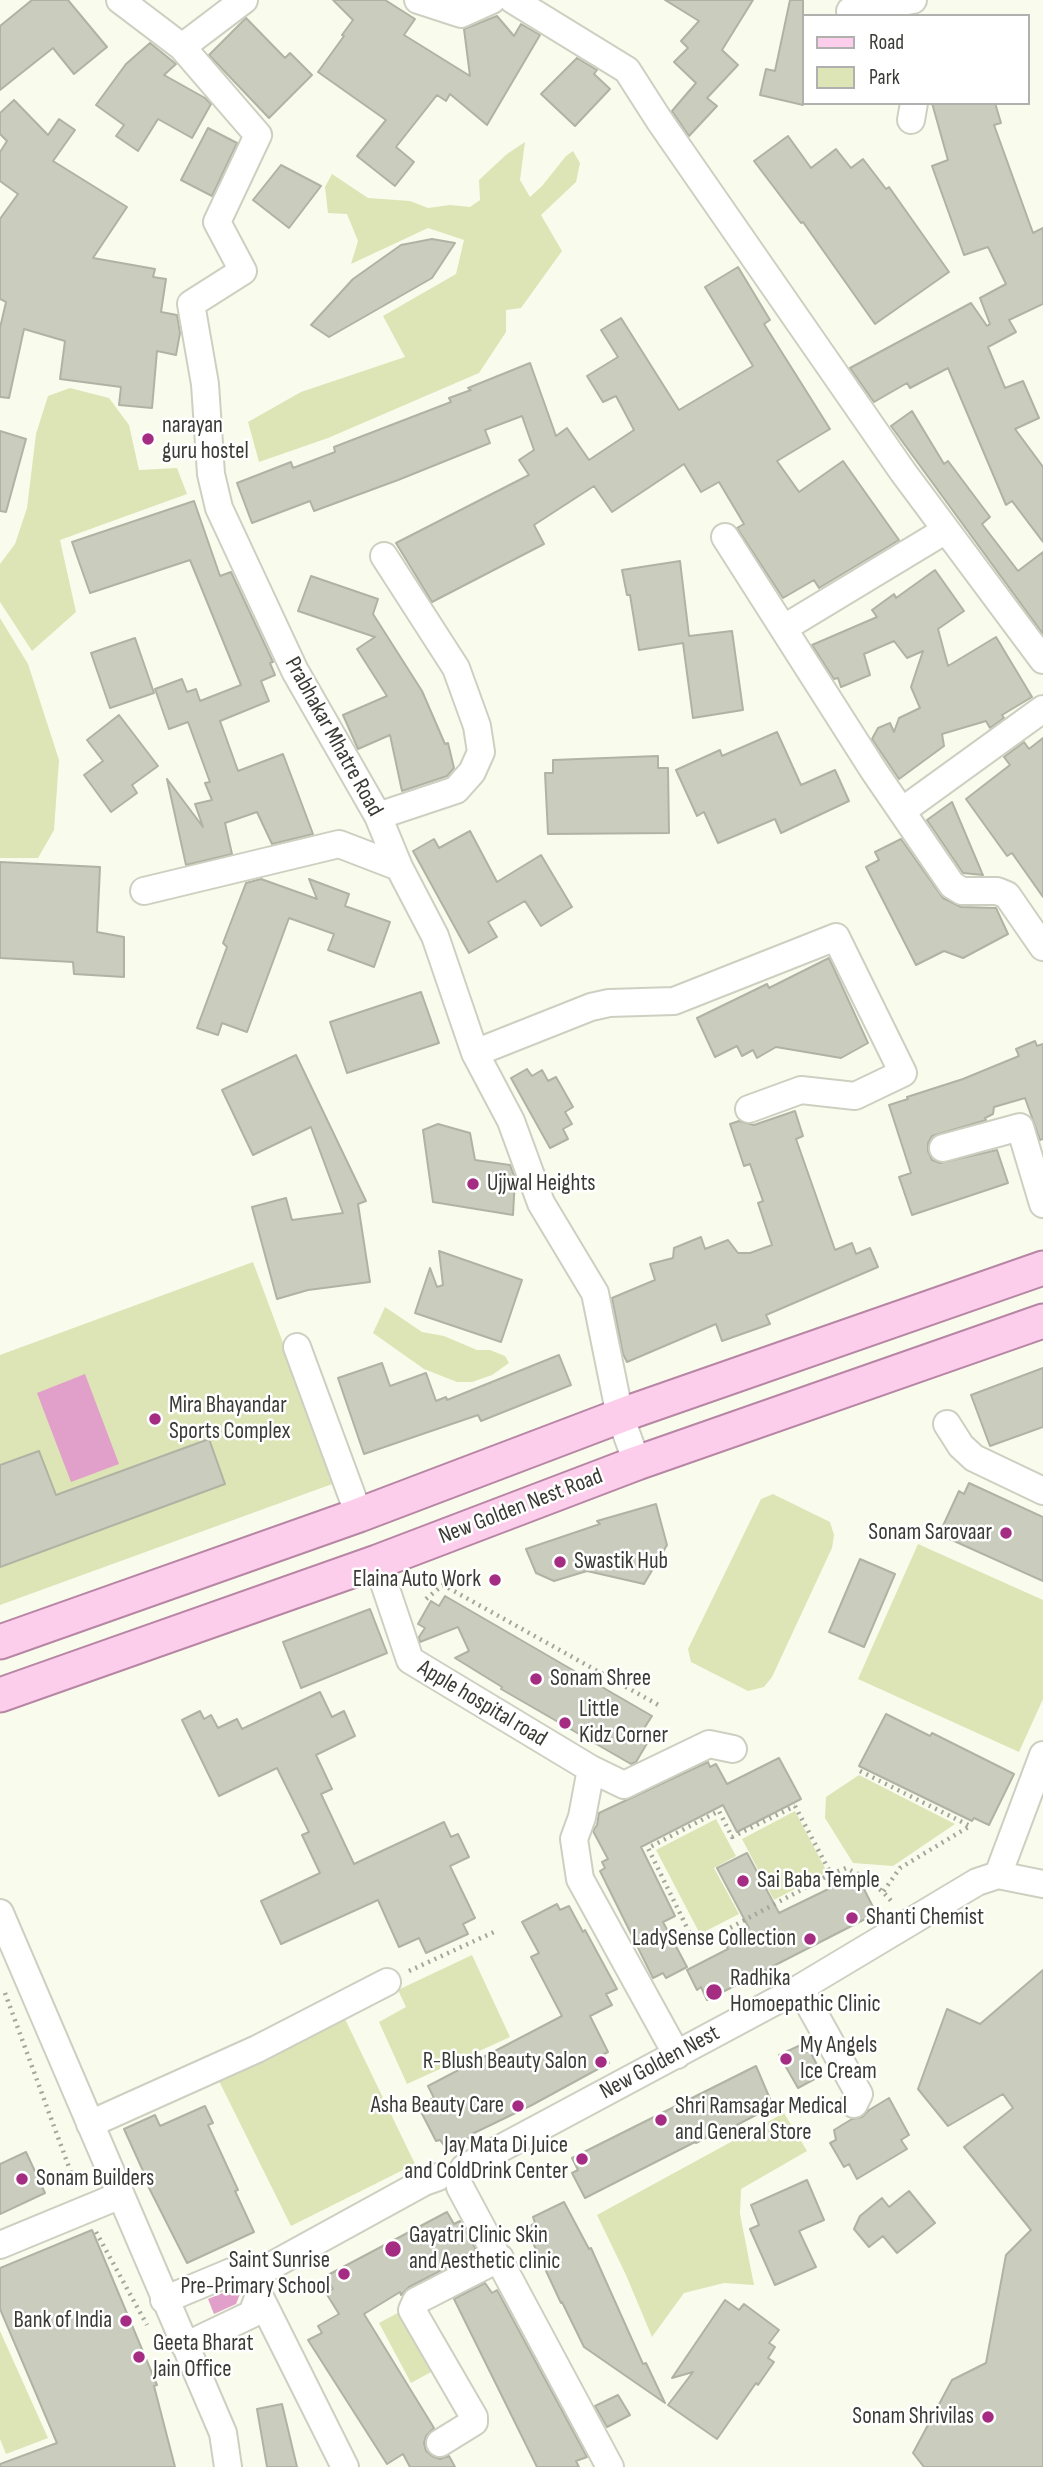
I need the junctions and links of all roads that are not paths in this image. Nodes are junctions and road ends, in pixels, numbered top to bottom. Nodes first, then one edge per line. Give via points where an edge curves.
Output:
1 (120, 0) edge
2 (244, 0) edge
3 (418, 0) edge
4 (492, 0) edge
5 (513, 0) edge
6 (913, 0) edge
7 (850, 11) dead end
8 (182, 47) junction
9 (946, 530) junction
10 (725, 537) dead end
11 (383, 556) dead end
12 (784, 628) junction
13 (1041, 652) edge
14 (1043, 709) edge
15 (902, 811) junction
16 (378, 816) junction
17 (399, 867) junction
18 (144, 891) dead end
19 (1043, 947) edge
20 (475, 1053) junction
21 (749, 1109) dead end
22 (943, 1148) dead end
23 (1043, 1204) edge
24 (1043, 1268) edge
25 (1043, 1321) edge
26 (297, 1347) dead end
27 (620, 1416) junction
28 (947, 1424) dead end
29 (637, 1463) junction
30 (1043, 1491) edge
31 (359, 1515) junction
32 (377, 1562) junction
33 (0, 1642) edge
34 (0, 1695) edge
35 (733, 1749) dead end
36 (1043, 1755) edge
37 (591, 1769) junction
38 (998, 1875) junction
39 (1043, 1884) edge
40 (0, 1913) edge
41 (393, 1979) road end
42 (800, 1989) junction
43 (677, 2055) junction
44 (853, 2104) dead end
45 (90, 2124) junction
46 (454, 2177) junction
47 (121, 2195) junction
48 (0, 2245) edge
49 (500, 2258) junction
50 (256, 2286) junction
51 (164, 2300) junction
52 (185, 2346) junction
53 (440, 2443) dead end
54 (614, 2464) edge
55 (228, 2467) edge
56 (345, 2467) edge

1 - 8 street
2 - 8 street
3 - 4 street via 461,14
5 - 9 street via 627,70
6 - 7 street
8 - 16 street, Prabhakar Mhatre Road via 258,135 216,222 243,271 191,304 219,508 296,671
9 - 12 street
9 - 13 street
10 - 12 street
11 - 16 street via 456,668 481,751 457,790
12 - 15 street
14 - 15 street
15 - 19 street via 951,886 1007,895
16 - 17 street, Prabhakar Mhatre Road
17 - 18 street via 340,844
17 - 20 street, Prabhakar Mhatre Road via 435,936
20 - 21 street via 600,1005 674,1001 836,937 903,1073 855,1096 802,1090
20 - 27 street, Prabhakar Mhatre Road via 511,1121 541,1203 595,1293
22 - 23 street via 1020,1126
24 - 27 main road
25 - 29 main road, New Golden Nest Road
26 - 31 street
27 - 29 street, Prabhakar Mhatre Road
27 - 31 main road
28 - 30 street via 974,1458
29 - 32 main road, New Golden Nest Road
31 - 33 main road
32 - 34 main road, New Golden Nest Road
32 - 37 street, Apple hospital road via 410,1660
35 - 37 street, Apple hospital road via 709,1744 624,1785
36 - 38 street
37 - 43 street via 574,1839 580,1879
38 - 39 street
38 - 42 street, New Golden Nest via 977,1882
40 - 45 street
41 - 45 street via 257,2049
42 - 43 street, New Golden Nest
42 - 44 street via 859,2094
43 - 46 street, New Golden Nest
45 - 47 street
46 - 49 street
46 - 50 street, New Golden Nest via 424,2182
47 - 48 street
47 - 51 street
49 - 53 street via 415,2301 412,2310 474,2417 474,2422
49 - 54 street
50 - 51 street, New Golden Nest via 231,2272
50 - 52 street, New Golden Nest via 252,2314
50 - 56 street
51 - 52 street
52 - 55 street via 223,2433

